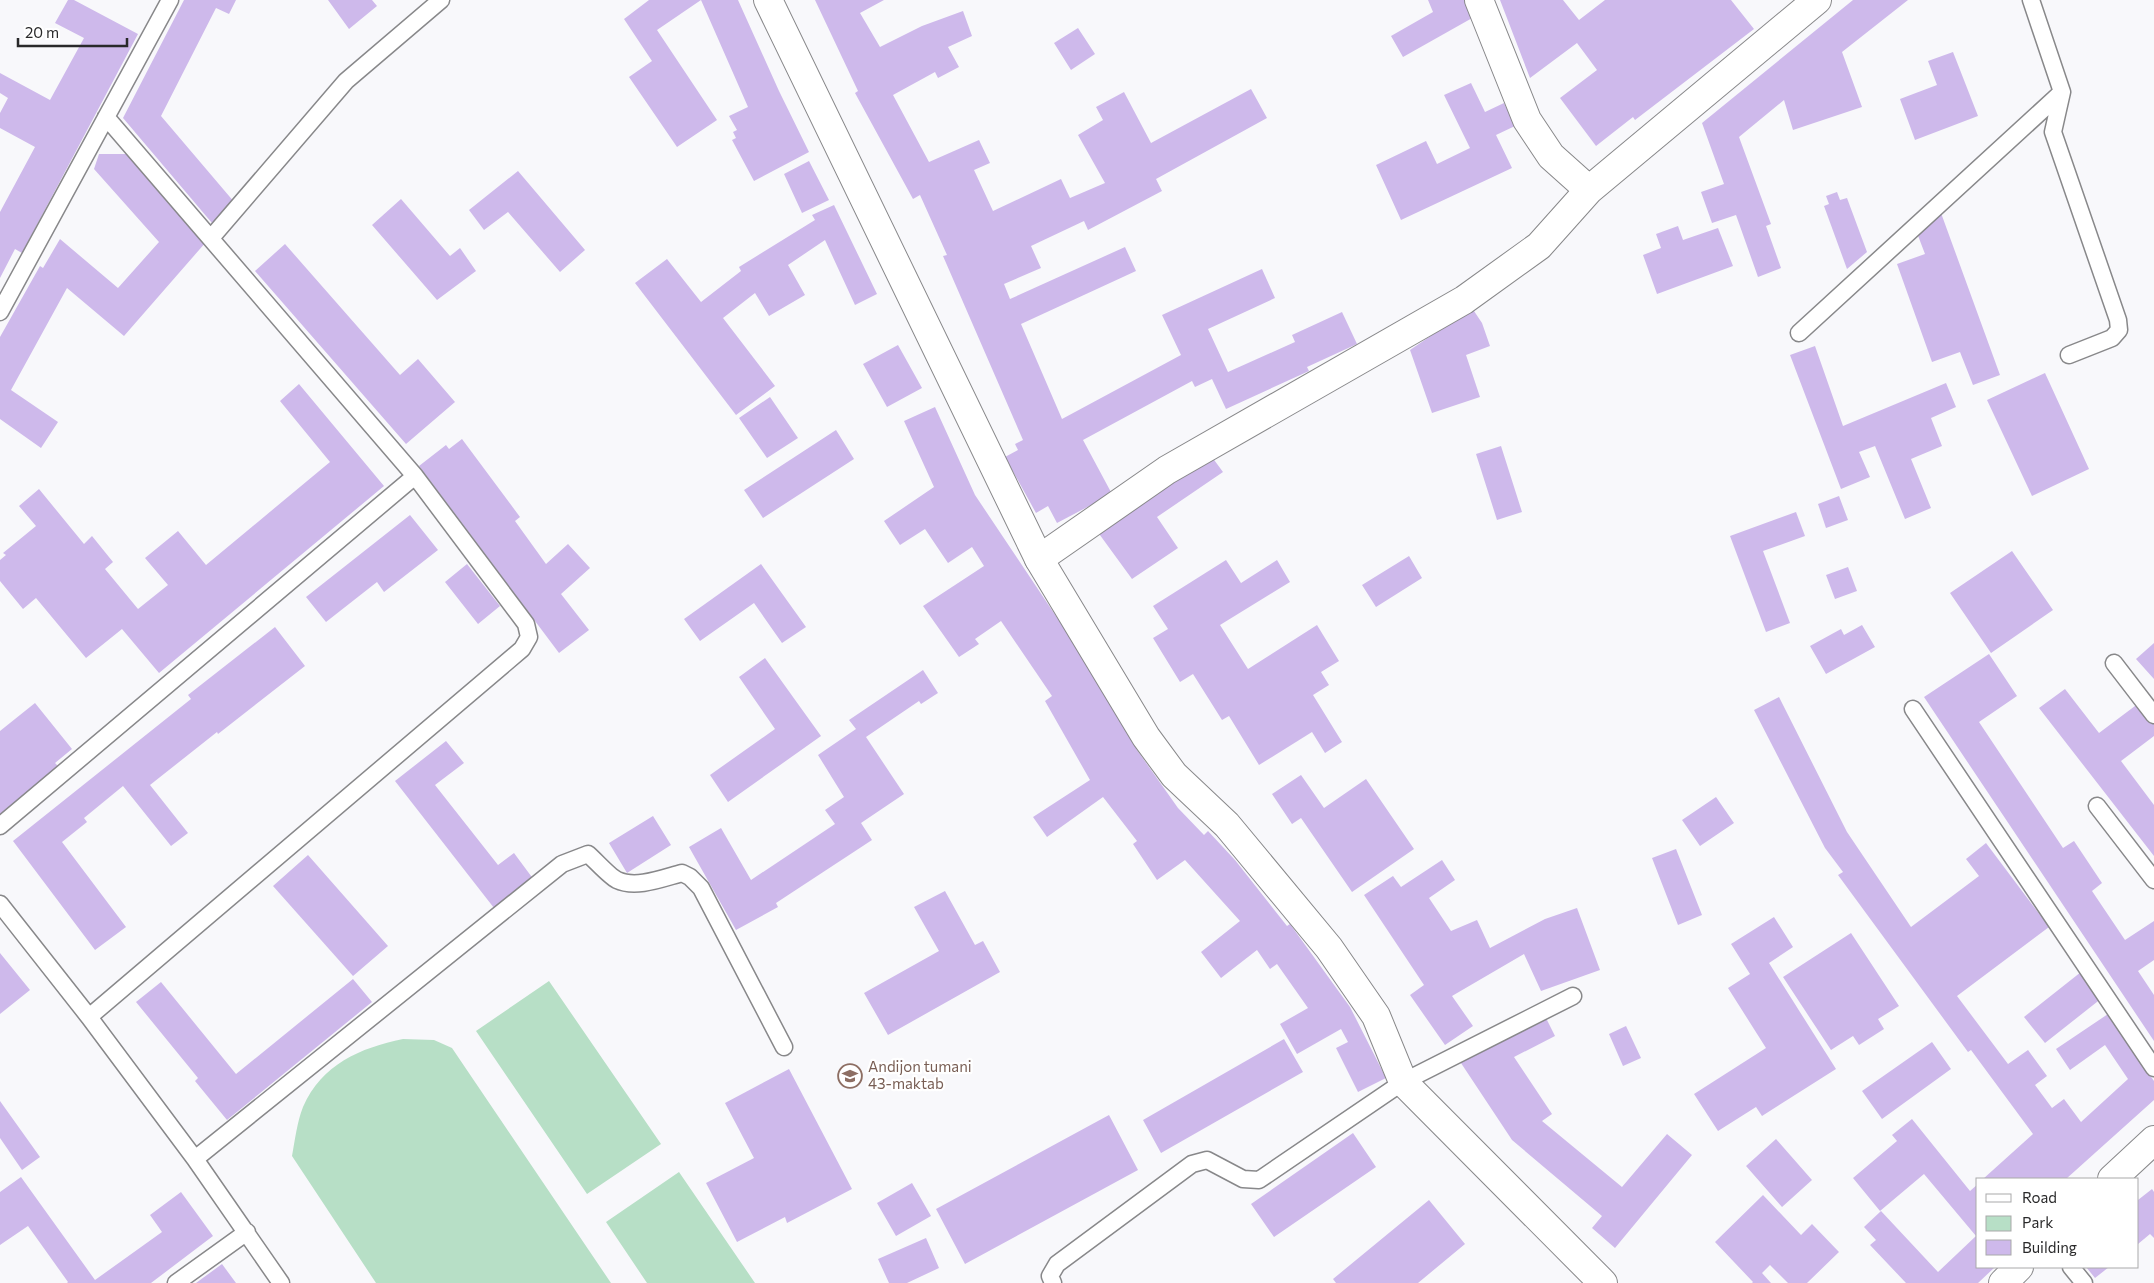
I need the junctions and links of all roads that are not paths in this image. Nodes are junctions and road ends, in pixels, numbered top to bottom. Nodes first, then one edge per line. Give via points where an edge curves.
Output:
1 (170, 0) edge
2 (441, 0) edge
3 (768, 0) edge
4 (1479, 0) edge
5 (1816, 0) edge
6 (2031, 0) edge
7 (2062, 92) junction
8 (106, 117) junction
9 (1589, 190) junction
10 (211, 238) junction
11 (0, 312) edge
12 (1799, 333) dead end
13 (2069, 355) dead end
14 (416, 476) junction
15 (1038, 559) junction
16 (2114, 663) dead end
17 (1912, 709) dead end
18 (2154, 715) edge
19 (2097, 806) dead end
20 (0, 826) edge
21 (2154, 880) edge
22 (2, 911) edge
23 (1573, 996) dead end
24 (89, 1017) junction
25 (784, 1047) dead end
26 (2154, 1068) edge
27 (1403, 1082) junction
28 (2154, 1140) edge
29 (195, 1159) junction
30 (2113, 1178) edge
31 (247, 1232) junction
32 (2018, 1268) edge
33 (2072, 1268) edge
34 (176, 1283) edge
35 (281, 1283) edge
36 (1053, 1283) edge
37 (1604, 1283) edge
38 (2004, 1283) edge
39 (2084, 1283) edge

1 - 8 lane
2 - 10 lane via 346,81
3 - 15 street
4 - 9 street via 1530,127 1551,156
5 - 9 street
6 - 7 lane
7 - 12 lane
7 - 13 lane via 2053,132 2119,330 2112,338
8 - 10 lane
8 - 11 lane
9 - 15 street via 1539,246 1464,300 1167,470
10 - 14 lane
14 - 20 lane
14 - 24 lane via 526,624 529,637 522,649
15 - 27 street via 1146,738 1174,775 1227,825 1329,948 1376,1016
16 - 18 lane
17 - 26 lane
19 - 21 lane
22 - 24 lane
23 - 27 lane
24 - 29 lane
25 - 29 lane via 701,888 690,877 682,873 647,882 616,880 588,854 562,864
27 - 36 lane via 1259,1180 1243,1179 1207,1160 1192,1164 1058,1264 1050,1276
27 - 37 street
28 - 30 street
29 - 31 lane
31 - 34 lane
31 - 35 lane
32 - 38 street
33 - 39 lane

